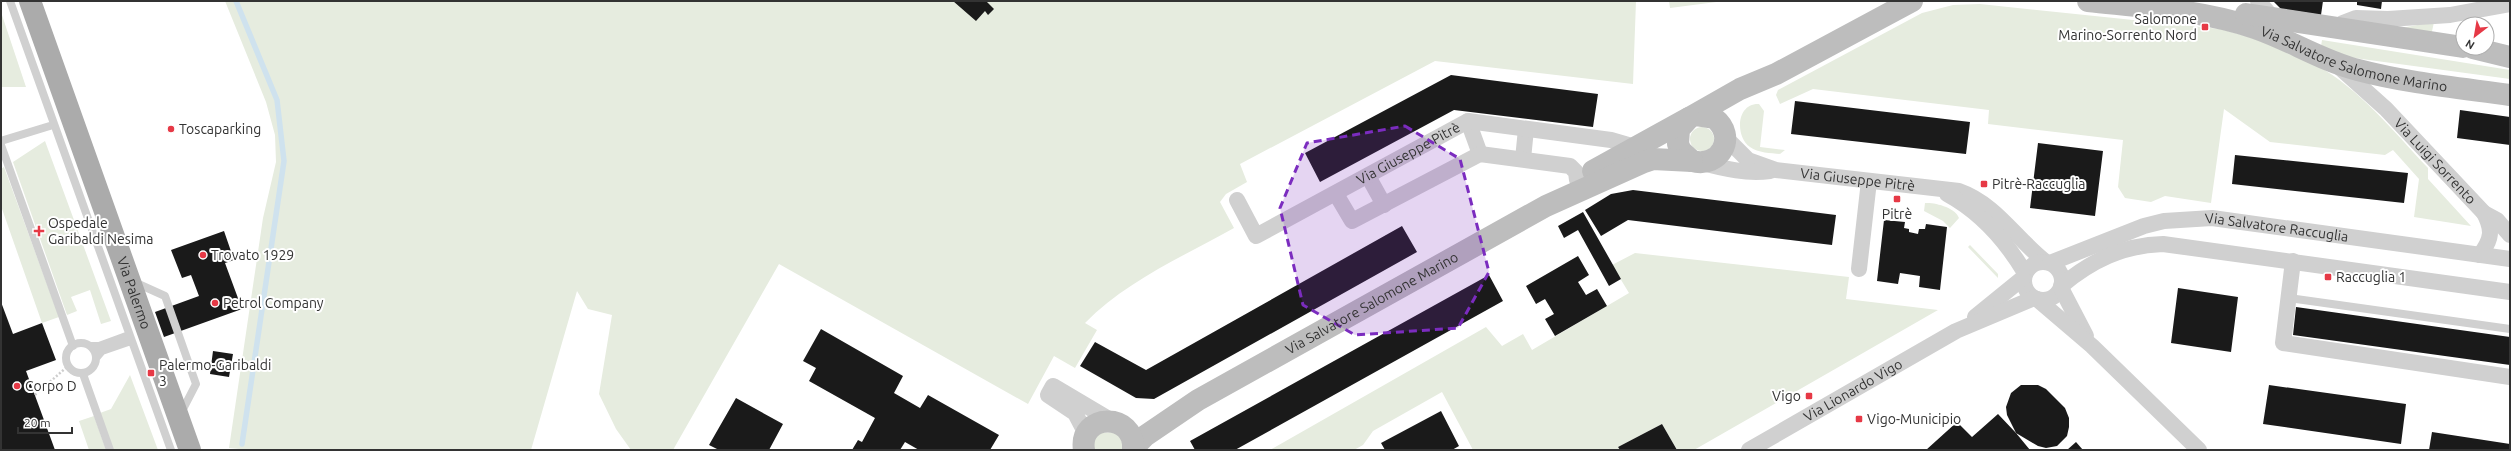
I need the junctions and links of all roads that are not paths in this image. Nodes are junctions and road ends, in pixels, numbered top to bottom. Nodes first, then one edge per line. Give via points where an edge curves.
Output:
1 (10, 1) edge
2 (30, 1) edge
3 (1912, 1) edge
4 (2088, 1) edge
5 (2490, 4) edge
6 (2510, 4) edge
7 (2249, 14) edge
8 (2341, 30) junction
9 (2312, 37) junction
10 (2455, 45) edge
11 (2495, 53) edge
12 (2510, 57) edge
13 (2335, 64) junction
14 (1776, 74) junction
15 (2392, 76) junction
16 (2510, 96) edge
17 (2386, 109) junction
18 (1692, 117) junction
19 (1468, 121) junction
20 (53, 125) junction
21 (1526, 129) junction
22 (1725, 135) junction
23 (1, 141) edge
24 (1, 145) edge
25 (1635, 147) junction
26 (1480, 154) junction
27 (1523, 159) junction
28 (1697, 162) junction
29 (1776, 170) junction
30 (1368, 176) junction
31 (1577, 180) junction
32 (1869, 181) junction
33 (1939, 189) junction
34 (1336, 194) junction
35 (1237, 200) dead end
36 (1384, 205) junction
37 (1546, 206) junction
38 (2484, 213) junction
39 (2510, 235) edge
40 (2480, 255) junction
41 (2510, 259) edge
42 (2294, 261) junction
43 (2048, 262) junction
44 (1859, 269) dead end
45 (2024, 275) junction
46 (2061, 287) junction
47 (2510, 292) edge
48 (2289, 298) junction
49 (2035, 299) junction
50 (2510, 329) edge
51 (1956, 331) junction
52 (130, 338) junction
53 (73, 346) junction
54 (91, 346) junction
55 (2092, 346) junction
56 (97, 357) junction
57 (83, 374) junction
58 (2510, 377) edge
59 (1198, 400) junction
60 (1115, 422) junction
61 (1083, 444) edge
62 (1133, 449) edge
63 (110, 450) edge
64 (171, 450) edge
65 (190, 450) edge
66 (1749, 450) edge
67 (2199, 450) edge

1 - 20 lane
2 - 65 main road, Via Palermo
3 - 14 street
4 - 7 street, Via Salvatore Salomone Marino via 2201,13
5 - 6 street
5 - 8 street via 2450,15 2388,19 2356,18 2343,23
7 - 9 street, Via Salvatore Salomone Marino
7 - 9 street, Via Salvatore Salomone Marino via 2274,19
8 - 9 street, Via Salvatore Salomone Marino
8 - 10 street, Via Salvatore Salomone Marino
9 - 13 street, Via Salvatore Salomone Marino
11 - 12 street
13 - 15 street, Via Salvatore Salomone Marino
13 - 17 street, Via Luigi Sorrento
14 - 18 street via 1740,88
14 - 22 street via 1737,105
15 - 16 street, Via Salvatore Salomone Marino
15 - 17 street via 2384,87
17 - 38 street, Via Luigi Sorrento
18 - 22 street via 1714,118 1719,122
18 - 25 street
18 - 28 street via 1679,129 1678,144 1681,151
19 - 21 street, Via Giuseppe Pitrè
19 - 26 street
19 - 30 street, Via Giuseppe Pitrè
20 - 23 lane
20 - 52 lane
21 - 25 street, Via Giuseppe Pitrè via 1611,140
21 - 27 street
22 - 28 street via 1722,152 1717,158
22 - 29 street via 1748,160
24 - 53 lane
25 - 31 street
26 - 27 street
26 - 36 street
27 - 31 street via 1570,166 1576,172
28 - 29 street via 1755,173
28 - 37 street via 1653,159
29 - 32 street, Via Giuseppe Pitrè
30 - 34 street, Via Giuseppe Pitrè
30 - 36 street
31 - 37 street
32 - 33 street, Via Giuseppe Pitrè
32 - 44 street
33 - 43 street, Via Giuseppe Pitrè via 1959,191 1983,202 2033,252
33 - 45 street via 1968,207 1984,221 2008,248
34 - 35 street, Via Giuseppe Pitrè via 1256,236
34 - 36 street via 1352,222
37 - 59 street, Via Salvatore Salomone Marino
38 - 39 street via 2497,220
38 - 40 street via 2492,232 2488,245
40 - 41 street, Via Salvatore Raccuglia
40 - 43 street, Via Salvatore Raccuglia via 2212,218 2190,218 2144,226
42 - 46 street, Via Salvatore Raccuglia via 2185,246 2149,244 2103,257 2076,273
42 - 47 street, Via Salvatore Raccuglia
42 - 48 street
43 - 45 street via 2031,265
43 - 46 street via 2059,270
45 - 49 street via 2025,290
45 - 51 street
46 - 49 street via 2050,299
46 - 55 street
48 - 50 lane
48 - 58 street via 2283,343
49 - 51 street
49 - 55 street
51 - 66 street, Via Lionardo Vigo
52 - 54 lane
52 - 56 lane via 102,351
52 - 64 lane
53 - 54 lane via 82,343
53 - 57 lane via 66,357 68,366 74,372
54 - 56 lane
55 - 67 street
56 - 57 lane via 94,366
57 - 63 lane
59 - 60 street via 1145,422
59 - 62 street via 1145,436
60 - 61 street via 1094,425
60 - 61 street via 1053,386 1048,395 1075,413
60 - 62 street via 1128,430

